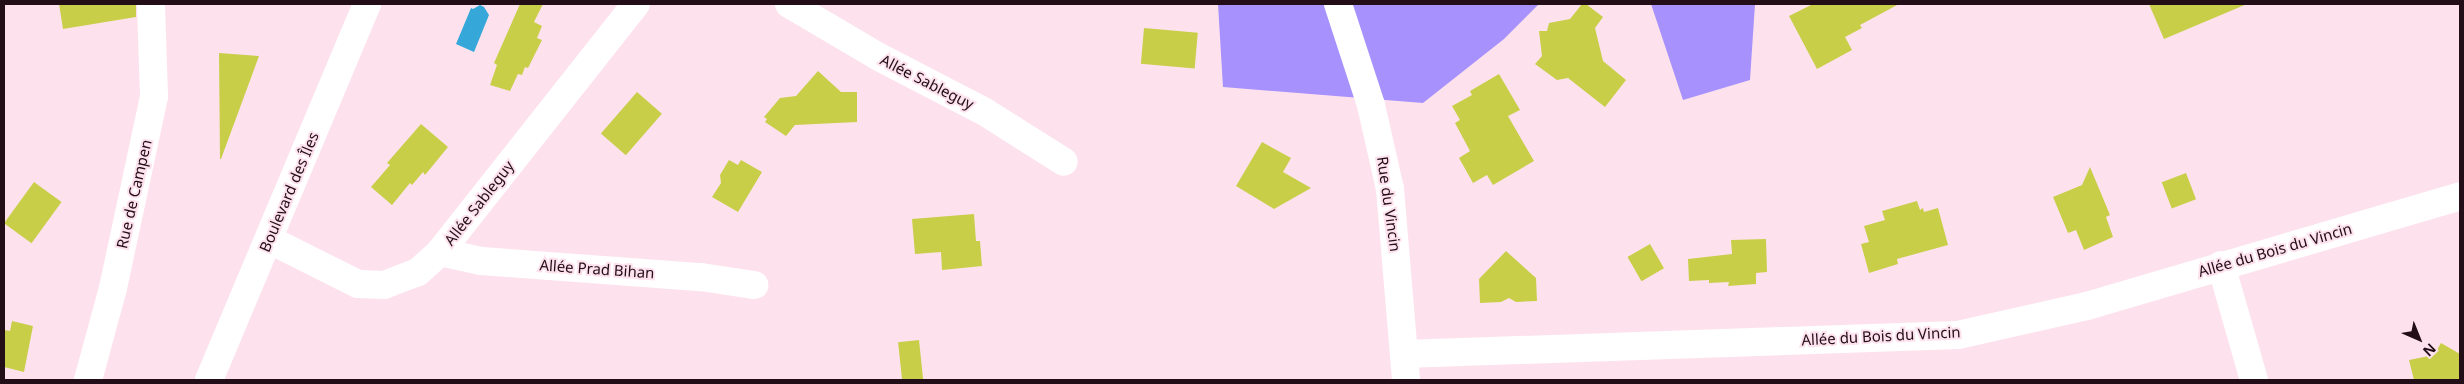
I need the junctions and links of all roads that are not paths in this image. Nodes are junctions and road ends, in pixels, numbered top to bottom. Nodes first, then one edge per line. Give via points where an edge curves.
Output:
1 (151, 4) edge
2 (367, 4) edge
3 (636, 4) edge
4 (789, 4) edge
5 (1338, 4) edge
6 (1064, 162) dead end
7 (2460, 196) edge
8 (270, 240) junction
9 (440, 252) junction
10 (2222, 265) junction
11 (754, 285) dead end
12 (1405, 367) edge
13 (88, 380) edge
14 (209, 380) edge
15 (2254, 380) edge

1 - 13 street, Rue de Campen via 154,96 113,288
2 - 8 street, Boulevard des Îles
3 - 9 street, Allée Sableguy
4 - 6 street, Allée Sableguy via 879,57 985,112
5 - 12 street, Rue du Vincin via 1371,105 1390,190
7 - 10 street, Allée du Bois du Vincin
8 - 9 street, Allée Sableguy via 358,284 384,285 418,272
8 - 14 street, Boulevard des Îles
9 - 11 street, Allée Prad Bihan via 481,261 701,277
10 - 12 street, Allée du Bois du Vincin via 2087,306 1958,334
10 - 15 street

